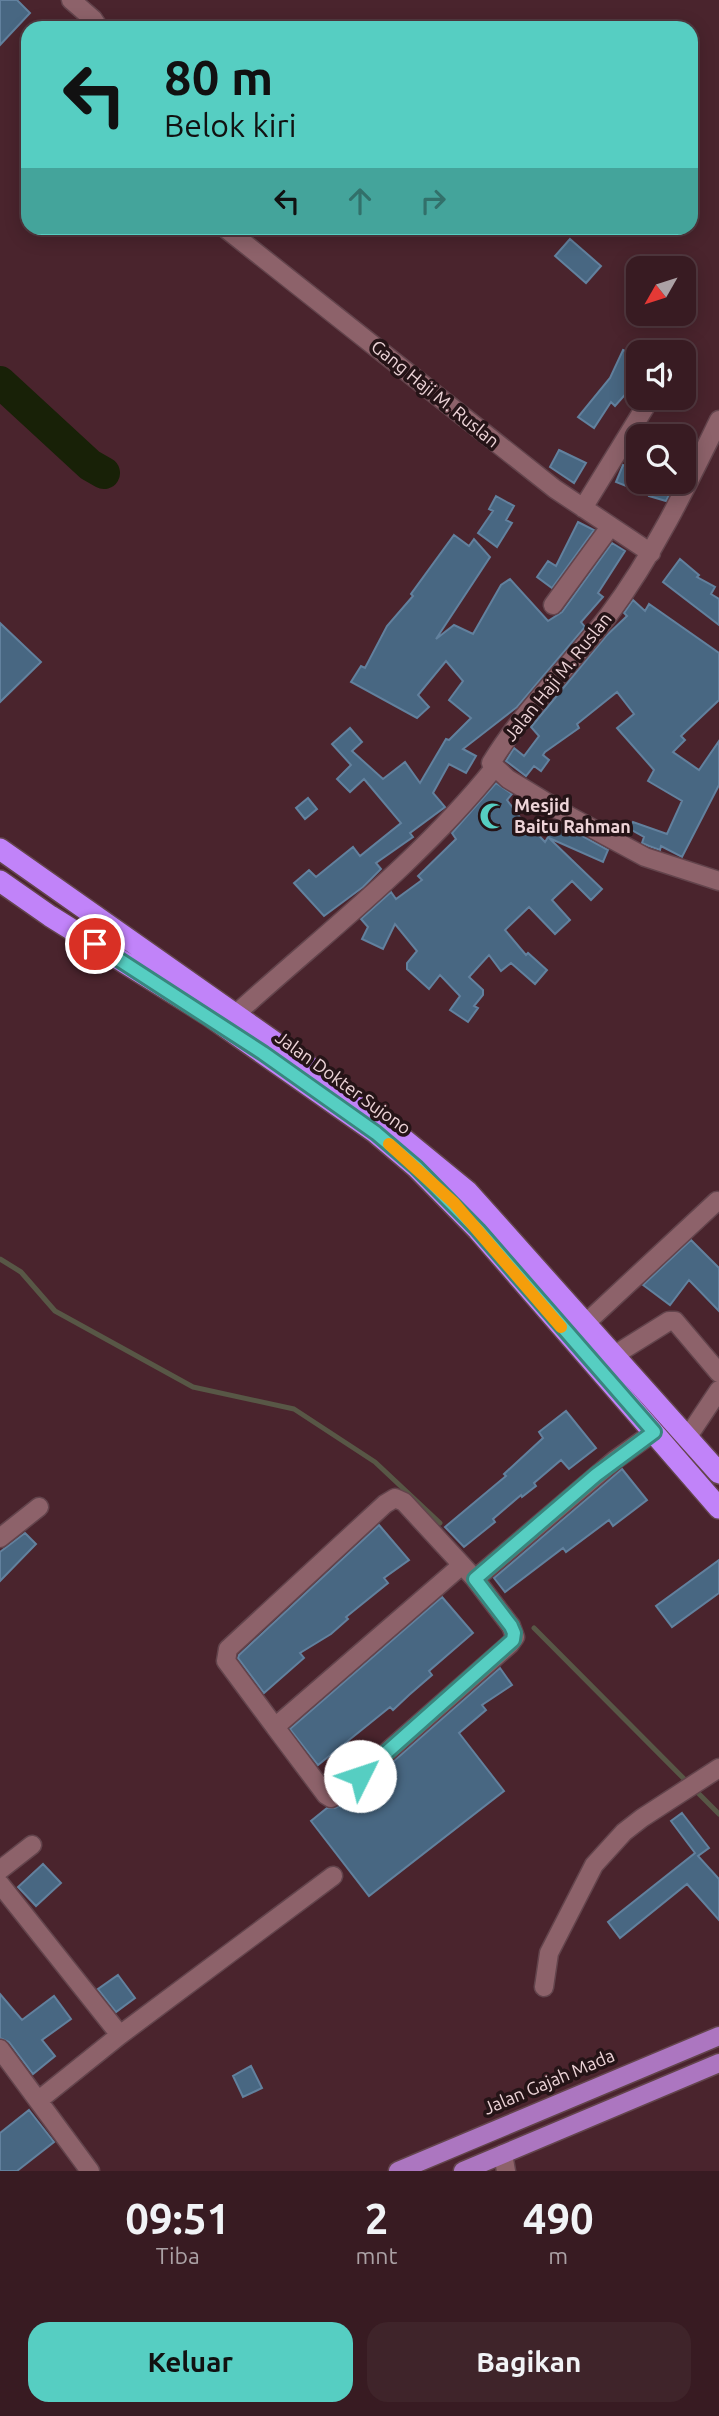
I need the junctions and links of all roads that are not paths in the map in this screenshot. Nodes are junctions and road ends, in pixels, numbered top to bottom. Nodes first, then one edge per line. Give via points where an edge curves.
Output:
1 (71, 0) edge
2 (94, 21) edge
3 (234, 235) edge
4 (643, 410) edge
5 (719, 420) edge
6 (583, 508) junction
7 (610, 527) junction
8 (651, 553) junction
9 (553, 605) dead end
10 (495, 767) junction
11 (0, 849) edge
12 (0, 881) edge
13 (719, 881) edge
14 (236, 1014) junction
15 (460, 1197) junction
16 (717, 1201) dead end
17 (586, 1323) junction
18 (613, 1356) junction
19 (719, 1373) edge
20 (719, 1390) edge
21 (654, 1432) junction
22 (687, 1438) junction
23 (719, 1473) edge
24 (39, 1507) dead end
25 (719, 1508) edge
26 (0, 1538) edge
27 (462, 1565) junction
28 (475, 1579) junction
29 (275, 1727) junction
30 (719, 1768) edge
31 (32, 1845) dead end
32 (0, 1871) edge
33 (333, 1876) dead end
34 (0, 1884) edge
35 (544, 1987) dead end
36 (120, 2035) junction
37 (719, 2036) edge
38 (0, 2049) edge
39 (719, 2063) edge
40 (39, 2100) junction
41 (454, 2145) junction
42 (505, 2162) edge
43 (464, 2170) edge
44 (90, 2171) edge
45 (397, 2171) edge

1 - 2 street
3 - 6 street, Gang Haji M. Ruslan
4 - 6 street
5 - 8 street, Jalan Haji M. Ruslan
6 - 7 street, Gang Haji M. Ruslan
7 - 8 street, Gang Haji M. Ruslan
7 - 9 street
8 - 10 street, Jalan Haji M. Ruslan via 607,617 511,732 491,763
10 - 13 street via 569,816 645,857
10 - 14 street, Jalan Haji M. Ruslan via 412,859
11 - 14 highway
12 - 15 highway, Jalan Dokter Sujono via 207,1014
14 - 15 highway via 351,1096
15 - 17 highway
15 - 21 highway, Jalan Dokter Sujono
16 - 17 street
17 - 18 highway
18 - 19 street via 676,1321
18 - 22 highway
20 - 22 street
21 - 25 highway, Jalan Dokter Sujono
21 - 28 street
22 - 23 highway
24 - 26 street
27 - 28 street
27 - 29 street
27 - 29 street via 404,1502 395,1499 385,1504 228,1649 226,1661
28 - 29 street via 511,1626 513,1640 339,1794 326,1795
30 - 35 street via 624,1832 594,1865 550,1953
31 - 32 street
33 - 36 street
34 - 36 street
36 - 40 street
37 - 41 main road, Jalan Gajah Mada
38 - 40 street
39 - 42 main road
40 - 44 street
41 - 43 main road
41 - 45 main road, Jalan Gajah Mada
42 - 43 main road

